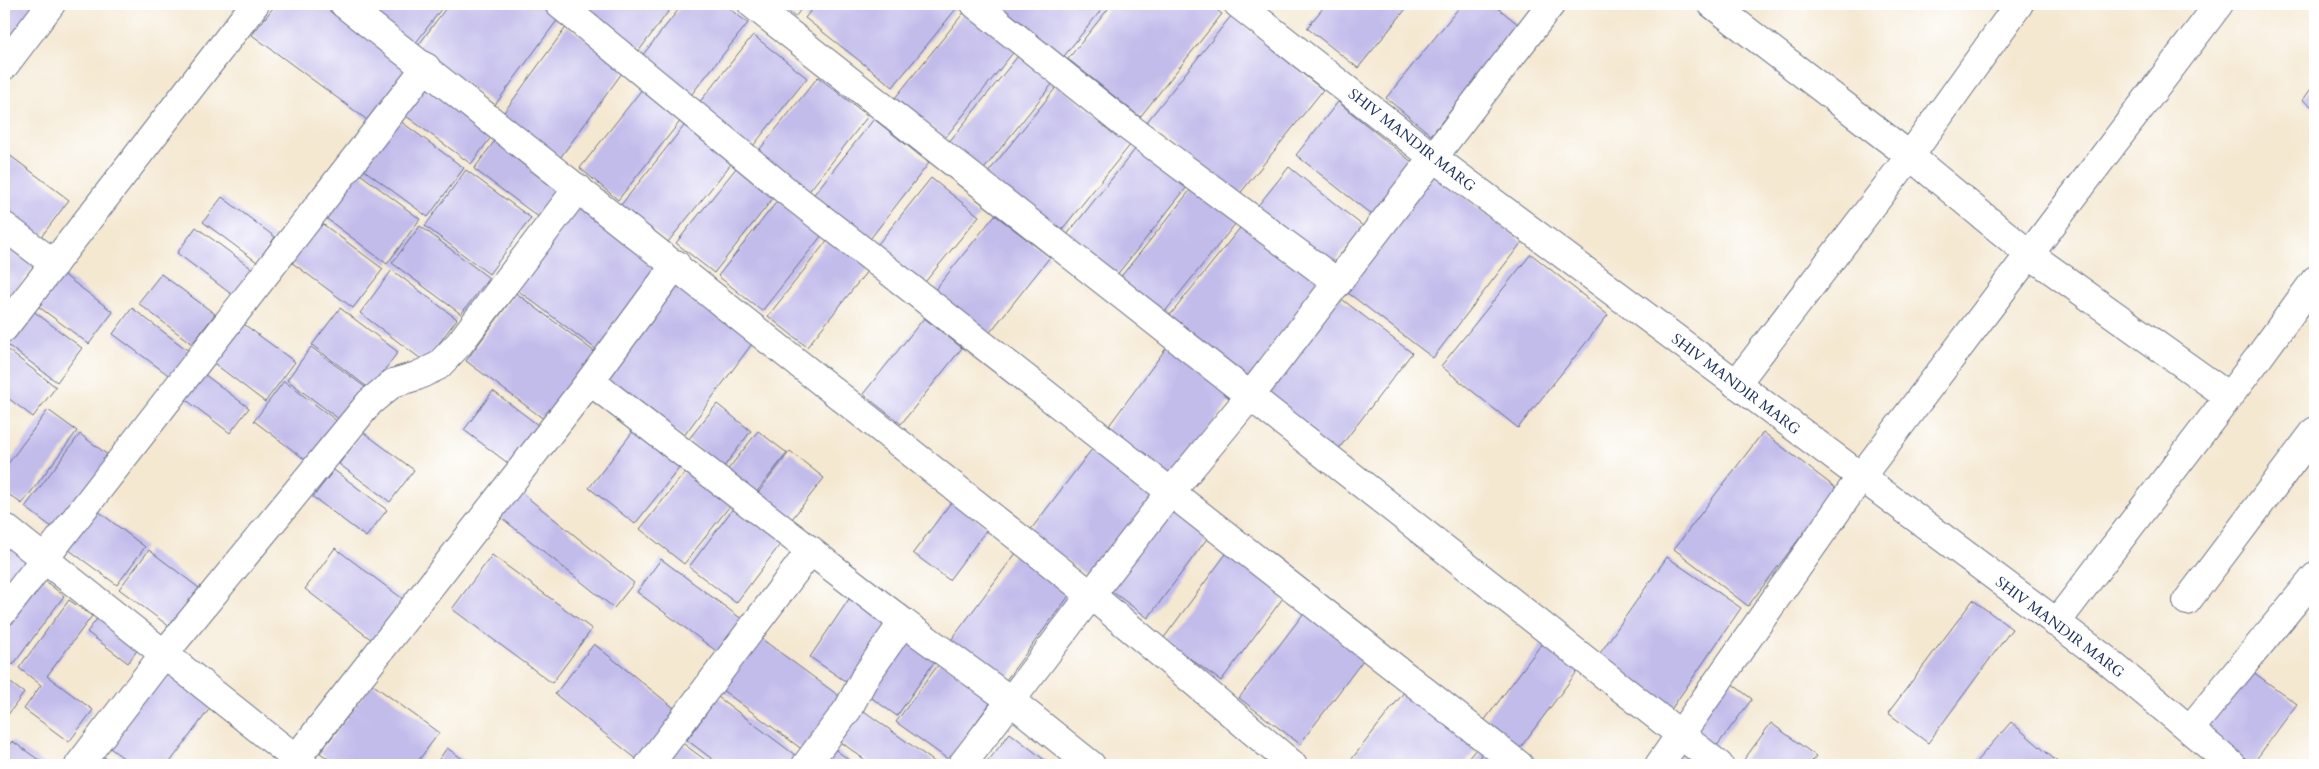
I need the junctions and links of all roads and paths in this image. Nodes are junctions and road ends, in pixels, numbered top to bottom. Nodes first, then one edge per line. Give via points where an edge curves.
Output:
1 (51, 4) edge
2 (255, 4) edge
3 (344, 4) edge
4 (559, 4) edge
5 (752, 4) edge
6 (974, 4) edge
7 (1238, 4) edge
8 (1551, 4) edge
9 (1713, 4) edge
10 (2019, 4) edge
11 (2219, 4) edge
12 (4, 66) edge
13 (426, 67) junction
14 (1910, 156) junction
15 (1434, 158) junction
16 (578, 188) junction
17 (4, 226) edge
18 (2029, 254) junction
19 (54, 264) junction
20 (676, 264) junction
21 (2315, 280) edge
22 (1338, 283) junction
23 (4, 328) edge
24 (590, 381) junction
25 (1736, 384) junction
26 (1251, 395) junction
27 (2228, 396) junction
28 (2315, 431) edge
29 (1860, 478) junction
30 (1170, 493) junction
31 (4, 527) edge
32 (811, 550) junction
33 (44, 560) junction
34 (2315, 577) edge
35 (1092, 594) junction
36 (2187, 601) dead end
37 (4, 611) edge
38 (903, 622) junction
39 (2056, 623) junction
40 (164, 654) junction
41 (1010, 700) junction
42 (2190, 729) junction
43 (1681, 735) junction
44 (297, 763) edge
45 (79, 765) edge
46 (649, 765) edge
47 (806, 765) edge
48 (962, 765) edge
49 (1091, 765) edge
50 (1293, 765) edge
51 (1519, 765) edge
52 (1659, 765) edge
53 (1719, 765) edge
54 (2232, 765) edge

1 - 12 street
2 - 19 street
3 - 13 street
4 - 30 street via 784,189
5 - 26 street
6 - 22 street via 1122,122
7 - 15 street, SHIV MANDIR MARG
8 - 15 street
9 - 14 street
10 - 14 street
11 - 18 street
13 - 16 street
13 - 33 street
14 - 18 street
14 - 25 street
15 - 22 street
15 - 25 street, SHIV MANDIR MARG
16 - 20 street
16 - 40 street via 460,344 438,366 393,383 370,402
17 - 19 street
18 - 27 street
18 - 29 street
19 - 23 street
20 - 24 street
20 - 35 street
21 - 27 street
22 - 26 street
24 - 32 street
24 - 44 street
25 - 29 street, SHIV MANDIR MARG
26 - 30 street
26 - 43 street
27 - 39 street
28 - 36 street
29 - 39 street, SHIV MANDIR MARG
29 - 43 street
30 - 35 street
30 - 51 street
31 - 33 street
32 - 38 street
32 - 46 street
33 - 37 street
33 - 40 street
34 - 42 street
35 - 41 street
35 - 50 street
38 - 41 street
38 - 47 street via 865,677 848,709
39 - 42 street, SHIV MANDIR MARG
40 - 44 street
40 - 45 street
41 - 48 street
41 - 49 street
42 - 54 street, SHIV MANDIR MARG
43 - 52 street
43 - 53 street

